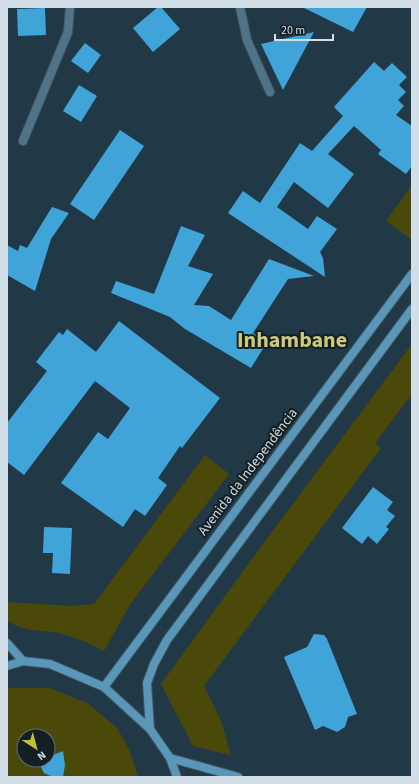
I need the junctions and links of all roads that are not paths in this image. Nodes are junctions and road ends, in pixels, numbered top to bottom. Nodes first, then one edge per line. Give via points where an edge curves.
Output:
1 (70, 7) edge
2 (240, 7) edge
3 (270, 92) dead end
4 (23, 141) dead end
5 (412, 274) edge
6 (412, 309) edge
7 (7, 643) edge
8 (23, 661) junction
9 (7, 666) edge
10 (104, 687) junction
11 (150, 729) junction
12 (170, 758) junction
13 (177, 777) edge
14 (238, 777) edge

1 - 4 street via 68,32
2 - 3 street via 247,40
5 - 10 main road, Avenida da Independência
6 - 11 main road via 167,640 154,664 148,683
7 - 8 main road
8 - 9 main road
8 - 10 main road via 50,664
10 - 11 main road
11 - 12 main road
12 - 13 main road
12 - 14 main road

